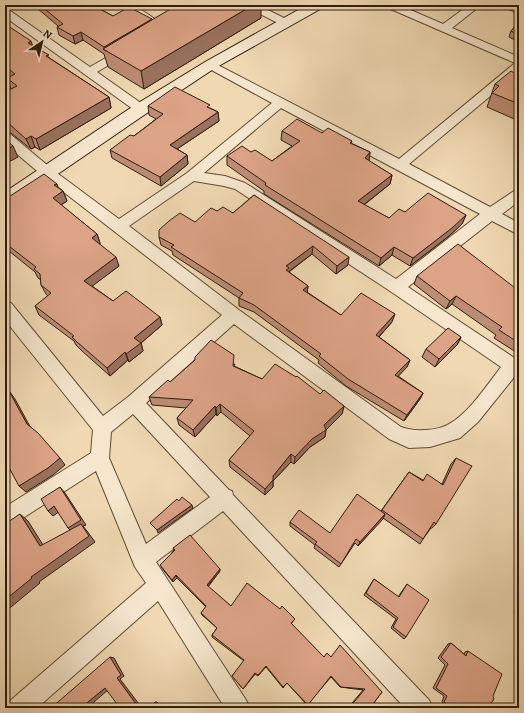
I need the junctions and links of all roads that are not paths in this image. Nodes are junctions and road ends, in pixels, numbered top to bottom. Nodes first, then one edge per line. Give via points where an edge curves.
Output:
1 (126, 5) edge
2 (250, 5) edge
3 (317, 5) edge
4 (390, 5) edge
5 (476, 5) edge
6 (507, 5) edge
7 (519, 10) edge
8 (5, 12) edge
9 (286, 23) junction
10 (158, 24) edge
11 (444, 29) junction
12 (137, 44) edge
13 (519, 61) edge
14 (210, 66) junction
15 (519, 66) edge
16 (89, 72) junction
17 (280, 102) junction
18 (141, 109) junction
19 (5, 137) edge
20 (399, 166) junction
21 (48, 173) junction
22 (192, 176) junction
23 (519, 194) edge
24 (5, 201) edge
25 (491, 214) junction
26 (119, 226) junction
27 (519, 230) edge
28 (396, 287) junction
29 (6, 311) edge
30 (233, 315) junction
31 (516, 368) edge
32 (134, 403) junction
33 (102, 428) junction
34 (100, 458) junction
35 (225, 498) junction
36 (5, 518) edge
37 (142, 560) junction
38 (160, 585) junction
39 (19, 708) edge
40 (238, 708) edge
41 (421, 708) edge

1 - 10 street
2 - 9 street
3 - 9 main road
4 - 11 street
5 - 11 street
6 - 7 street
8 - 16 street
9 - 14 main road
11 - 13 street
12 - 16 street
14 - 17 street
14 - 18 main road
15 - 20 street
16 - 18 street
17 - 20 street
17 - 22 street
18 - 21 main road
19 - 21 street
20 - 25 street
21 - 24 main road
21 - 26 street
22 - 26 street
22 - 28 street via 240,186
23 - 25 street
25 - 27 street
25 - 28 street
26 - 30 street
28 - 31 street
29 - 33 street
30 - 31 street via 394,433 409,439 430,438 454,432
30 - 32 street
32 - 33 street
32 - 35 street
33 - 34 street
34 - 36 street
34 - 37 street
35 - 37 street
35 - 41 street
37 - 38 street
38 - 39 street
38 - 40 street

